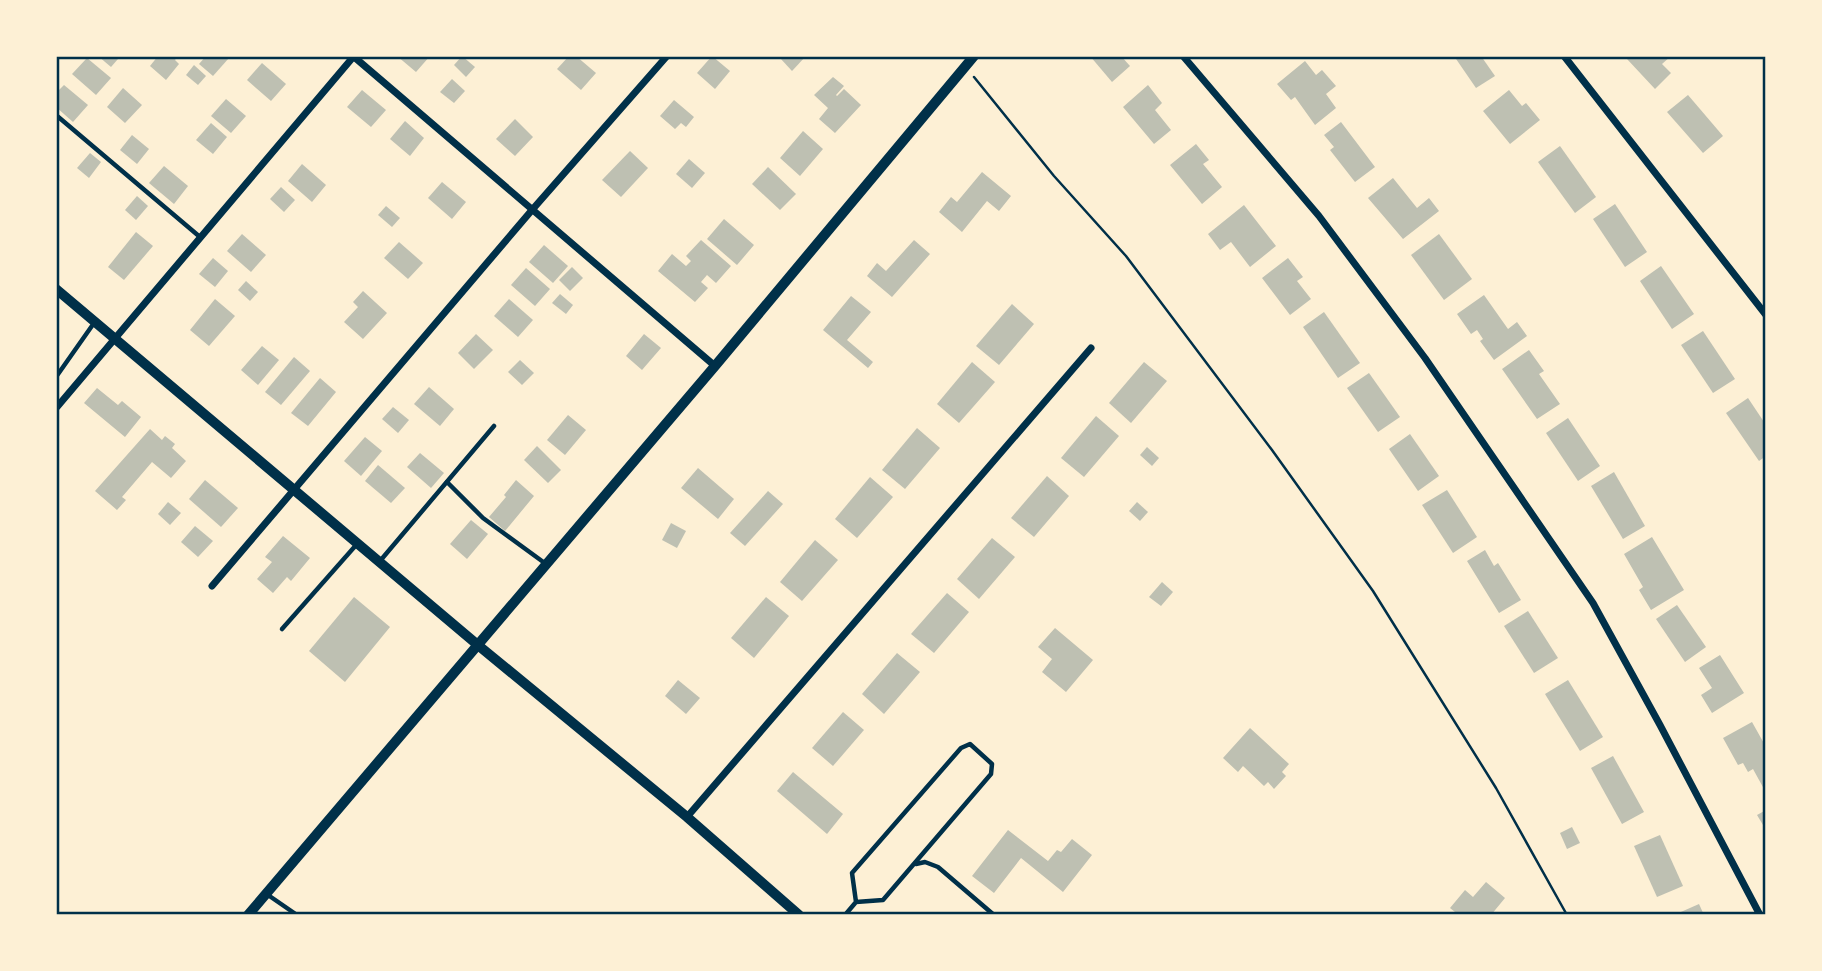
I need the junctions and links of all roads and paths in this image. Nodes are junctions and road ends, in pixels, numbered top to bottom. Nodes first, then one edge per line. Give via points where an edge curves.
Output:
1 (354, 56) edge
2 (667, 56) edge
3 (975, 56) edge
4 (1183, 56) edge
5 (1564, 56) edge
6 (965, 67) junction
7 (56, 115) edge
8 (532, 209) junction
9 (200, 237) junction
10 (56, 289) edge
11 (1766, 315) edge
12 (94, 322) junction
13 (114, 338) junction
14 (1091, 348) dead end
15 (715, 366) junction
16 (56, 376) edge
17 (57, 407) edge
18 (494, 426) dead end
19 (447, 482) junction
20 (293, 489) junction
21 (358, 544) junction
22 (379, 562) junction
23 (547, 565) junction
24 (212, 586) dead end
25 (282, 629) dead end
26 (478, 646) junction
27 (687, 817) junction
28 (915, 864) junction
29 (267, 894) junction
30 (856, 902) junction
31 (248, 915) edge
32 (297, 915) edge
33 (799, 915) edge
34 (845, 915) edge
35 (993, 915) edge
36 (1567, 915) edge
37 (1760, 915) edge

1 - 8 street
1 - 9 street
2 - 8 street
3 - 6 street
4 - 37 street via 1319,216 1426,358 1593,603
5 - 11 street
6 - 15 street
6 - 36 path via 1126,256 1358,569 1496,788
7 - 9 lane
8 - 15 street
8 - 20 street
9 - 13 street
10 - 12 street
12 - 13 street
12 - 16 lane
13 - 17 street
13 - 20 street
14 - 27 street
15 - 23 street
18 - 19 lane
19 - 22 lane
19 - 23 lane via 483,517
20 - 21 street
20 - 24 street
21 - 22 street
21 - 25 lane
22 - 26 street
23 - 26 street
26 - 27 street
26 - 29 street
27 - 33 street
28 - 30 lane via 883,900
28 - 30 lane via 991,774 992,764 970,744 961,748 852,873
28 - 35 lane via 938,867
29 - 31 street
29 - 32 lane
30 - 34 lane

